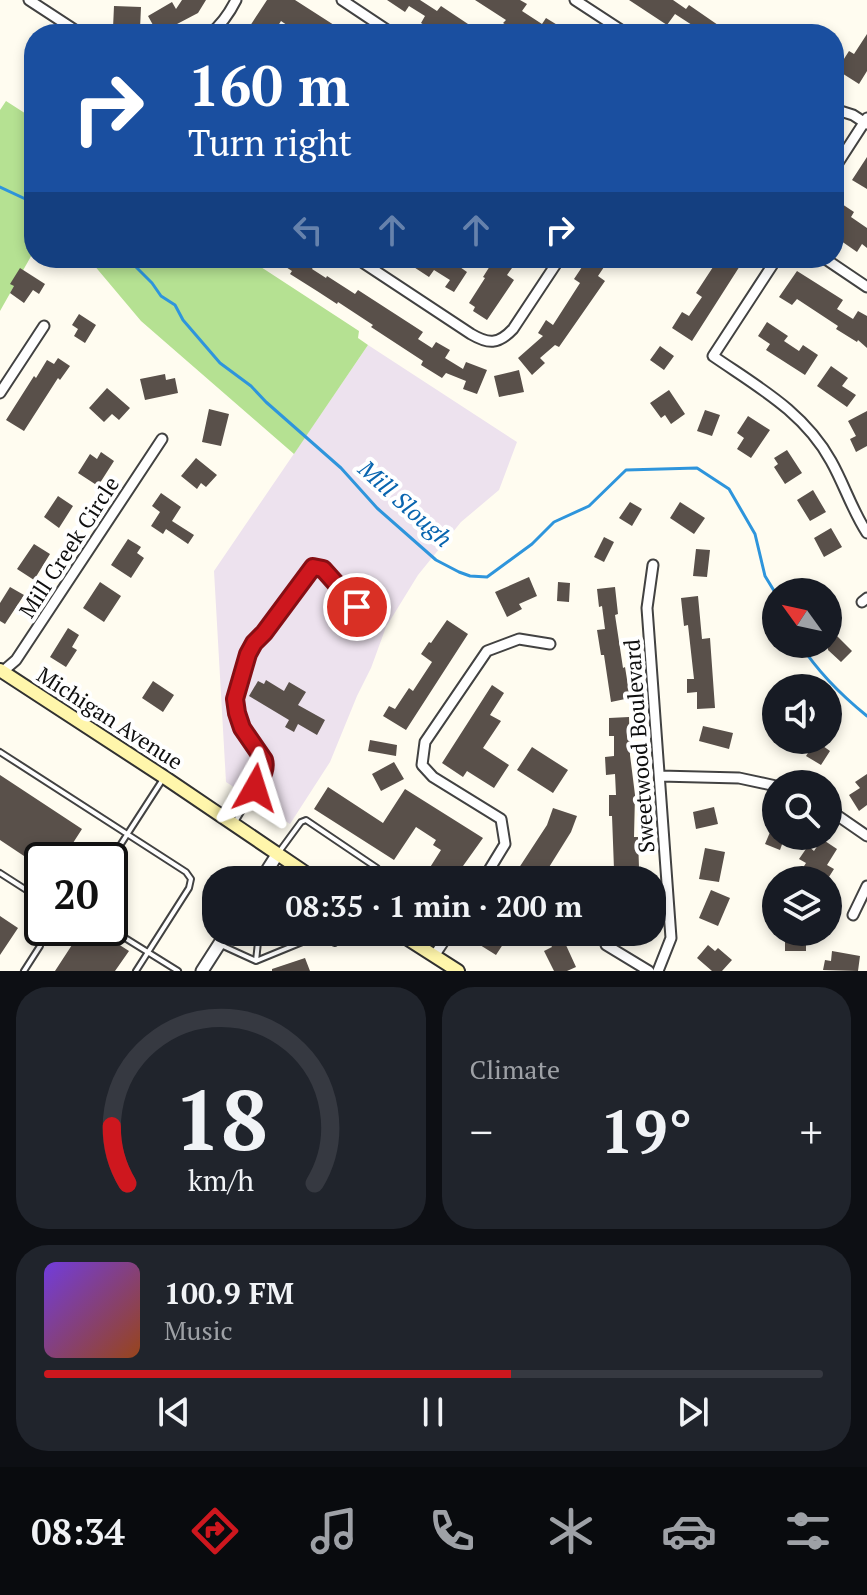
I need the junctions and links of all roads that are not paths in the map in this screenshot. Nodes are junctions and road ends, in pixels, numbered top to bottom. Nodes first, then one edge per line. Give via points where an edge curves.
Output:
1 (29, 0) edge
2 (236, 0) edge
3 (342, 0) edge
4 (582, 2) edge
5 (66, 24) edge
6 (221, 24) edge
7 (378, 24) edge
8 (613, 24) edge
9 (844, 112) edge
10 (866, 122) edge
11 (844, 154) edge
12 (371, 268) edge
13 (553, 268) edge
14 (770, 268) edge
15 (839, 268) edge
16 (867, 287) edge
17 (44, 326) dead end
18 (0, 393) edge
19 (162, 439) dead end
20 (867, 533) edge
21 (653, 565) dead end
22 (374, 626) dead end
23 (550, 644) dead end
24 (1, 672) edge
25 (0, 752) edge
26 (660, 776) junction
27 (164, 777) junction
28 (762, 783) edge
29 (842, 819) edge
30 (233, 824) junction
31 (128, 833) junction
32 (867, 836) edge
33 (122, 842) edge
34 (277, 855) junction
35 (270, 866) edge
36 (294, 866) edge
37 (374, 866) edge
38 (492, 866) edge
39 (0, 873) edge
40 (867, 886) edge
41 (24, 888) edge
42 (853, 915) dead end
43 (128, 940) edge
44 (40, 946) edge
45 (218, 946) edge
46 (223, 946) edge
47 (258, 946) edge
48 (289, 946) edge
49 (419, 946) edge
50 (441, 946) edge
51 (608, 946) edge
52 (148, 952) junction
53 (434, 956) junction
54 (256, 961) junction
55 (24, 971) edge
56 (136, 971) edge
57 (178, 971) edge
58 (202, 971) edge
59 (458, 971) edge
60 (649, 971) edge
61 (658, 971) edge

1 - 5 street
2 - 6 street
3 - 7 street
4 - 8 street
9 - 10 street
10 - 11 street
12 - 13 street via 481,340 495,342 513,329
14 - 20 street via 713,356 791,410 830,459
15 - 16 street
17 - 18 street
19 - 24 street, Mill Creek Circle via 16,660
21 - 26 street, Sweetwood Boulevard via 647,608
22 - 30 lane via 323,569 313,567 254,643 235,699 242,728 264,760 265,772
23 - 38 street via 519,639 487,651 425,742 422,765 433,777 501,819 505,844
24 - 27 main road, Michigan Avenue
25 - 31 lane
26 - 28 street
26 - 61 street, Sweetwood Boulevard via 671,938
27 - 30 main road, Michigan Avenue
27 - 31 lane
29 - 32 street
30 - 34 main road, Michigan Avenue
31 - 33 lane
31 - 52 lane via 191,879
34 - 35 street
34 - 36 main road, Michigan Avenue
34 - 37 lane via 306,820
39 - 41 lane
40 - 42 street
43 - 52 lane
44 - 55 lane
45 - 58 street
46 - 54 lane
47 - 54 lane
48 - 54 lane
49 - 53 main road
50 - 53 street
51 - 60 street
52 - 56 lane
52 - 57 lane
53 - 59 main road

